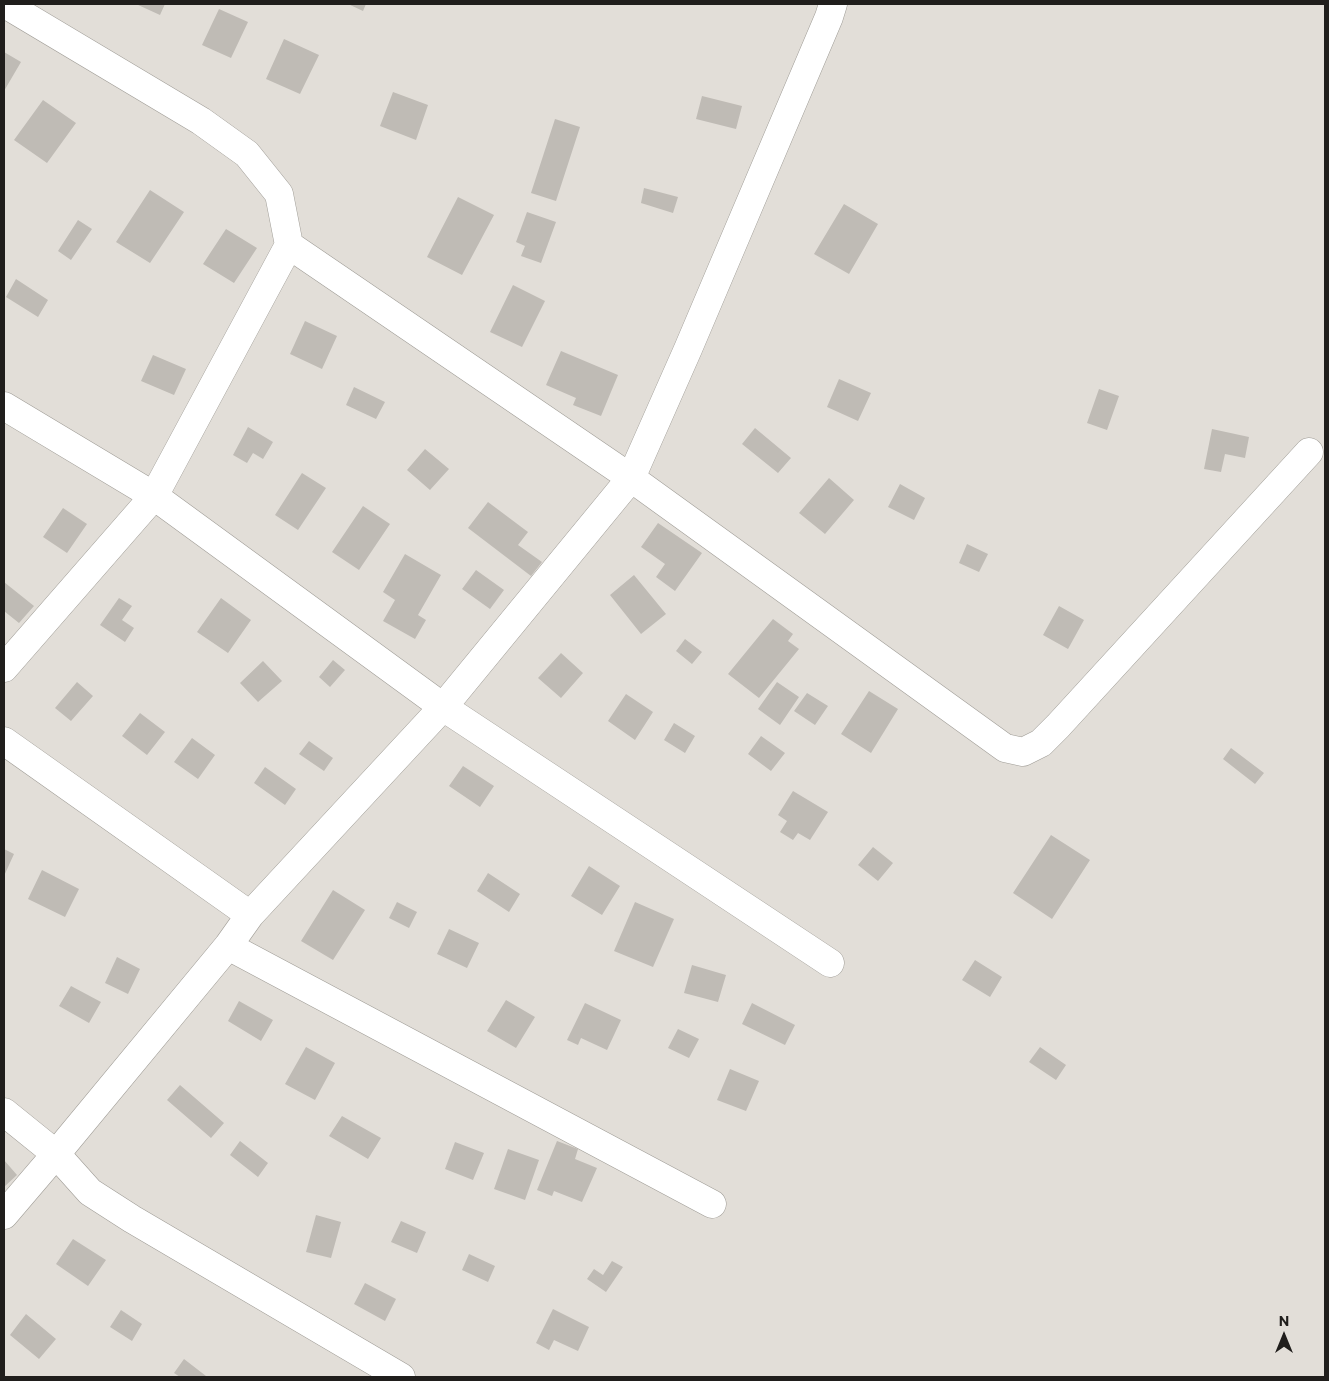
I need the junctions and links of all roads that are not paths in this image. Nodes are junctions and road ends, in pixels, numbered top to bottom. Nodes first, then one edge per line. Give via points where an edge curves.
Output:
1 (5, 4) edge
2 (833, 4) edge
3 (289, 245) junction
4 (4, 406) edge
5 (1309, 452) dead end
6 (631, 478) junction
7 (154, 496) junction
8 (4, 668) edge
9 (443, 707) junction
10 (4, 741) edge
11 (250, 915) junction
12 (228, 946) junction
13 (830, 963) dead end
14 (4, 1112) edge
15 (56, 1154) junction
16 (712, 1204) dead end
17 (4, 1215) edge
18 (401, 1377) edge

1 - 3 street via 202,122 247,154 279,194
2 - 6 street
3 - 6 street
3 - 7 street
4 - 7 street
5 - 6 street via 1058,726 1041,743 1024,752 1005,748
6 - 9 street
7 - 8 street
7 - 9 street
9 - 11 street
9 - 13 street
10 - 11 street
11 - 12 street
12 - 15 street
12 - 16 street
14 - 15 street
15 - 17 street
15 - 18 street via 90,1192

